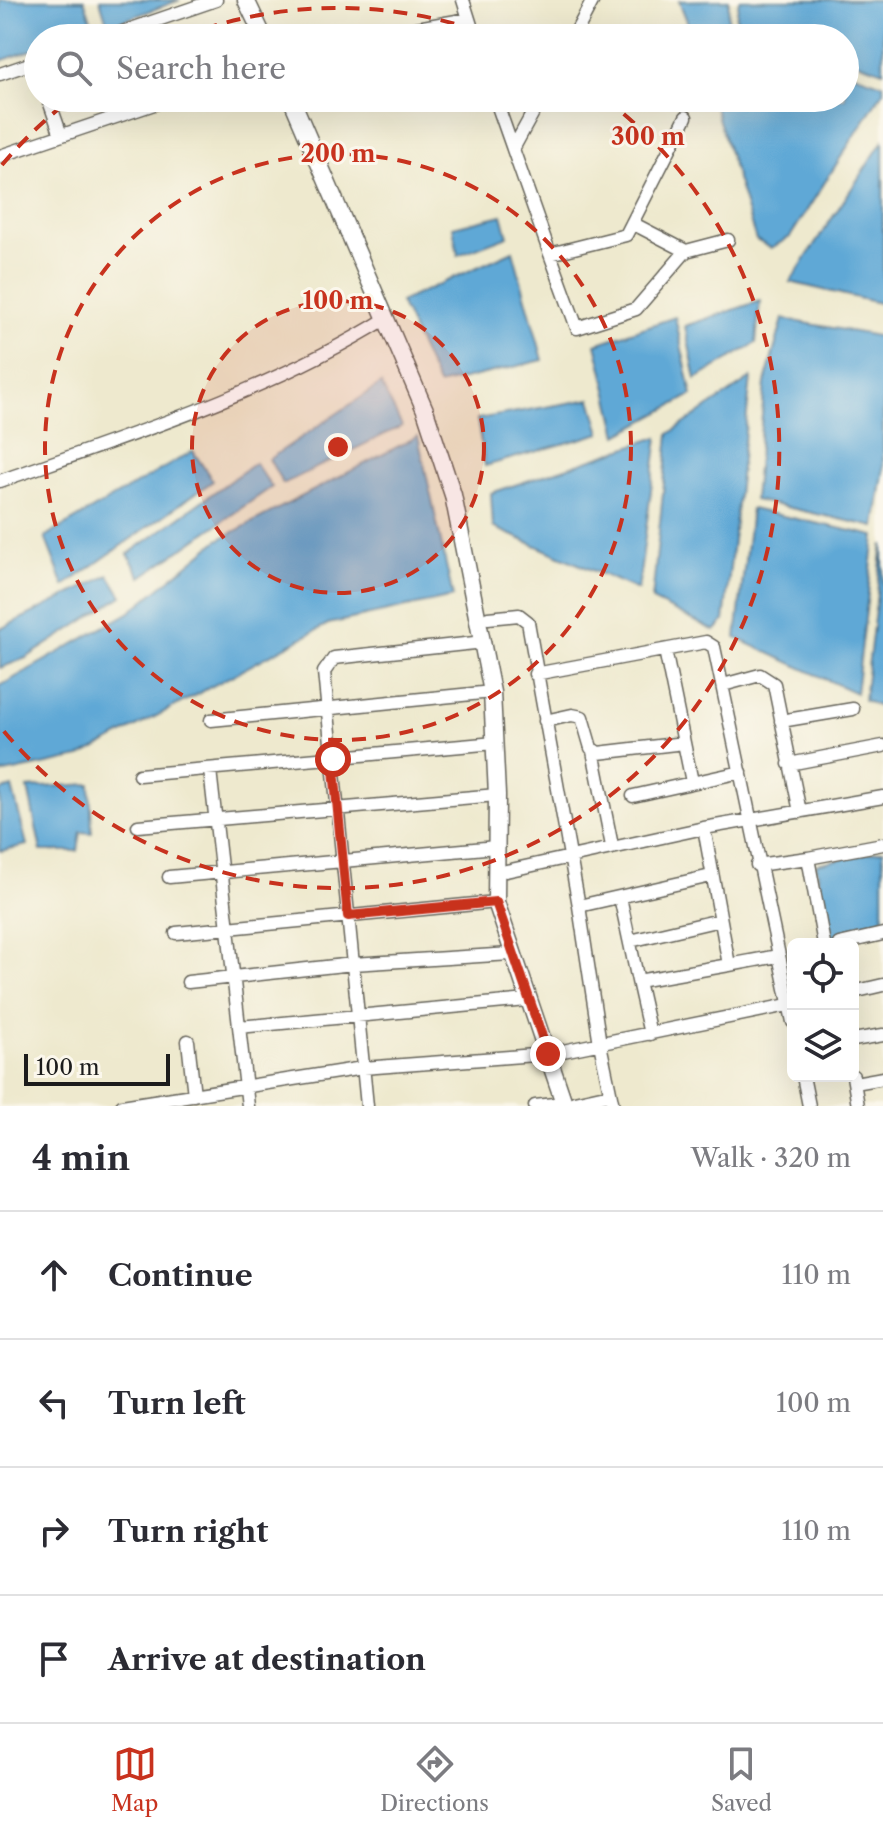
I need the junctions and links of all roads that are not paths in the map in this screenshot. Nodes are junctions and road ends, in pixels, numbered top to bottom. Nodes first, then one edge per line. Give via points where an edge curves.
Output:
1 (216, 0) edge
2 (246, 0) edge
3 (463, 0) edge
4 (593, 0) edge
5 (459, 21) junction
6 (146, 24) edge
7 (257, 24) edge
8 (442, 24) edge
9 (462, 24) edge
10 (580, 24) edge
11 (24, 67) edge
12 (0, 74) edge
13 (53, 112) edge
14 (113, 112) edge
15 (129, 112) edge
16 (297, 112) edge
17 (500, 112) edge
18 (533, 112) edge
19 (114, 117) junction
20 (686, 117) dead end
21 (61, 135) junction
22 (513, 149) junction
23 (0, 156) edge
24 (632, 223) junction
25 (728, 240) dead end
26 (686, 251) junction
27 (550, 254) junction
28 (387, 318) junction
29 (0, 481) edge
30 (461, 528) junction
31 (488, 618) junction
32 (484, 642) junction
33 (665, 650) junction
34 (535, 674) junction
35 (723, 685) junction
36 (492, 692) junction
37 (328, 707) junction
38 (853, 709) dead end
39 (211, 720) dead end
40 (545, 721) junction
41 (781, 721) junction
42 (495, 743) junction
43 (684, 743) junction
44 (883, 746) edge
45 (593, 751) junction
46 (333, 759) junction
47 (789, 764) junction
48 (210, 770) junction
49 (741, 772) junction
50 (139, 775) dead end
51 (692, 782) junction
52 (497, 795) junction
53 (633, 796) dead end
54 (883, 797) edge
55 (338, 809) junction
56 (800, 812) junction
57 (216, 820) junction
58 (750, 820) junction
59 (138, 826) dead end
60 (704, 828) junction
61 (883, 844) edge
62 (612, 846) junction
63 (496, 847) junction
64 (571, 857) junction
65 (808, 858) junction
66 (343, 861) junction
67 (757, 865) junction
68 (506, 871) junction
69 (221, 873) junction
70 (711, 876) junction
71 (169, 877) dead end
72 (620, 897) junction
73 (496, 902) junction
74 (579, 906) junction
75 (348, 916) junction
76 (720, 920) junction
77 (226, 929) junction
78 (176, 933) dead end
79 (883, 934) edge
80 (823, 938) edge
81 (859, 939) edge
82 (630, 941) junction
83 (511, 954) junction
84 (778, 956) junction
85 (353, 964) junction
86 (729, 965) junction
87 (232, 977) junction
88 (638, 981) junction
89 (188, 982) dead end
90 (883, 985) edge
91 (787, 989) edge
92 (859, 991) edge
93 (527, 1000) junction
94 (787, 1005) edge
95 (358, 1018) junction
96 (239, 1027) junction
97 (650, 1034) junction
98 (883, 1035) edge
99 (859, 1039) edge
100 (188, 1041) dead end
101 (596, 1044) junction
102 (552, 1053) junction
103 (363, 1068) junction
104 (883, 1078) edge
105 (859, 1079) edge
106 (804, 1082) edge
107 (854, 1082) edge
108 (246, 1086) junction
109 (194, 1095) junction
110 (609, 1098) edge
111 (573, 1103) edge
112 (122, 1106) edge
113 (248, 1106) edge
114 (367, 1106) edge
115 (535, 1106) edge
116 (809, 1106) edge
117 (858, 1106) edge

1 - 6 street
2 - 7 main road
3 - 5 street
4 - 10 street
5 - 8 street
5 - 9 street
11 - 12 street
13 - 21 street
14 - 19 street
15 - 19 street
16 - 28 main road
17 - 22 street
18 - 22 street
19 - 21 street
20 - 24 street
21 - 23 street
22 - 27 street
24 - 26 street
24 - 27 street via 626,235
25 - 26 street
26 - 27 street via 636,309 577,328
28 - 29 street via 327,354 172,421
28 - 30 main road via 425,410
30 - 31 main road via 472,544
30 - 32 main road
31 - 34 street via 526,619
31 - 68 main road via 506,742
32 - 36 main road
32 - 37 street via 334,658 324,672
33 - 34 street
33 - 35 street via 710,644
33 - 43 street
34 - 40 street
35 - 41 street via 767,677 774,684
35 - 49 street
36 - 37 street
36 - 42 main road
37 - 39 street
37 - 46 street
38 - 41 street
40 - 45 street via 582,717
40 - 64 street
41 - 47 street
42 - 46 street
42 - 52 main road
43 - 45 street via 631,752
43 - 51 street
44 - 47 street
45 - 62 street
46 - 48 street
46 - 55 street
47 - 56 street
48 - 50 street
48 - 57 street
49 - 51 street
49 - 58 street
51 - 53 street
52 - 55 street
52 - 63 main road
54 - 56 street
55 - 57 street
55 - 66 street
56 - 58 street
57 - 59 street
57 - 69 street
58 - 60 street
58 - 67 street
60 - 62 street
60 - 70 street
61 - 65 street
62 - 64 street
63 - 66 street
63 - 73 main road
64 - 68 street
64 - 74 street
65 - 67 street
65 - 80 street
66 - 69 street
66 - 75 street
67 - 84 street
68 - 102 main road via 507,909
69 - 71 street
69 - 77 street
70 - 72 street
70 - 76 street
72 - 74 street
72 - 82 street
73 - 75 street
73 - 83 main road
74 - 101 street
75 - 77 street
75 - 85 street
76 - 82 street
76 - 86 street
77 - 78 street
77 - 87 street
79 - 81 street
82 - 88 street
83 - 85 street
83 - 93 main road
84 - 86 street
84 - 91 street
85 - 87 street
85 - 95 street
86 - 88 street
87 - 89 street
87 - 96 street
88 - 97 street
90 - 92 street
93 - 95 street
93 - 102 main road
94 - 97 street
95 - 96 street
95 - 103 street
96 - 108 street
97 - 101 street
98 - 99 street
100 - 109 street
101 - 102 street
101 - 110 street
102 - 103 street
102 - 111 main road
103 - 108 street
103 - 114 street
104 - 105 street
106 - 116 street
107 - 117 street
108 - 109 street
108 - 113 street
109 - 112 street
110 - 111 street
111 - 115 street

